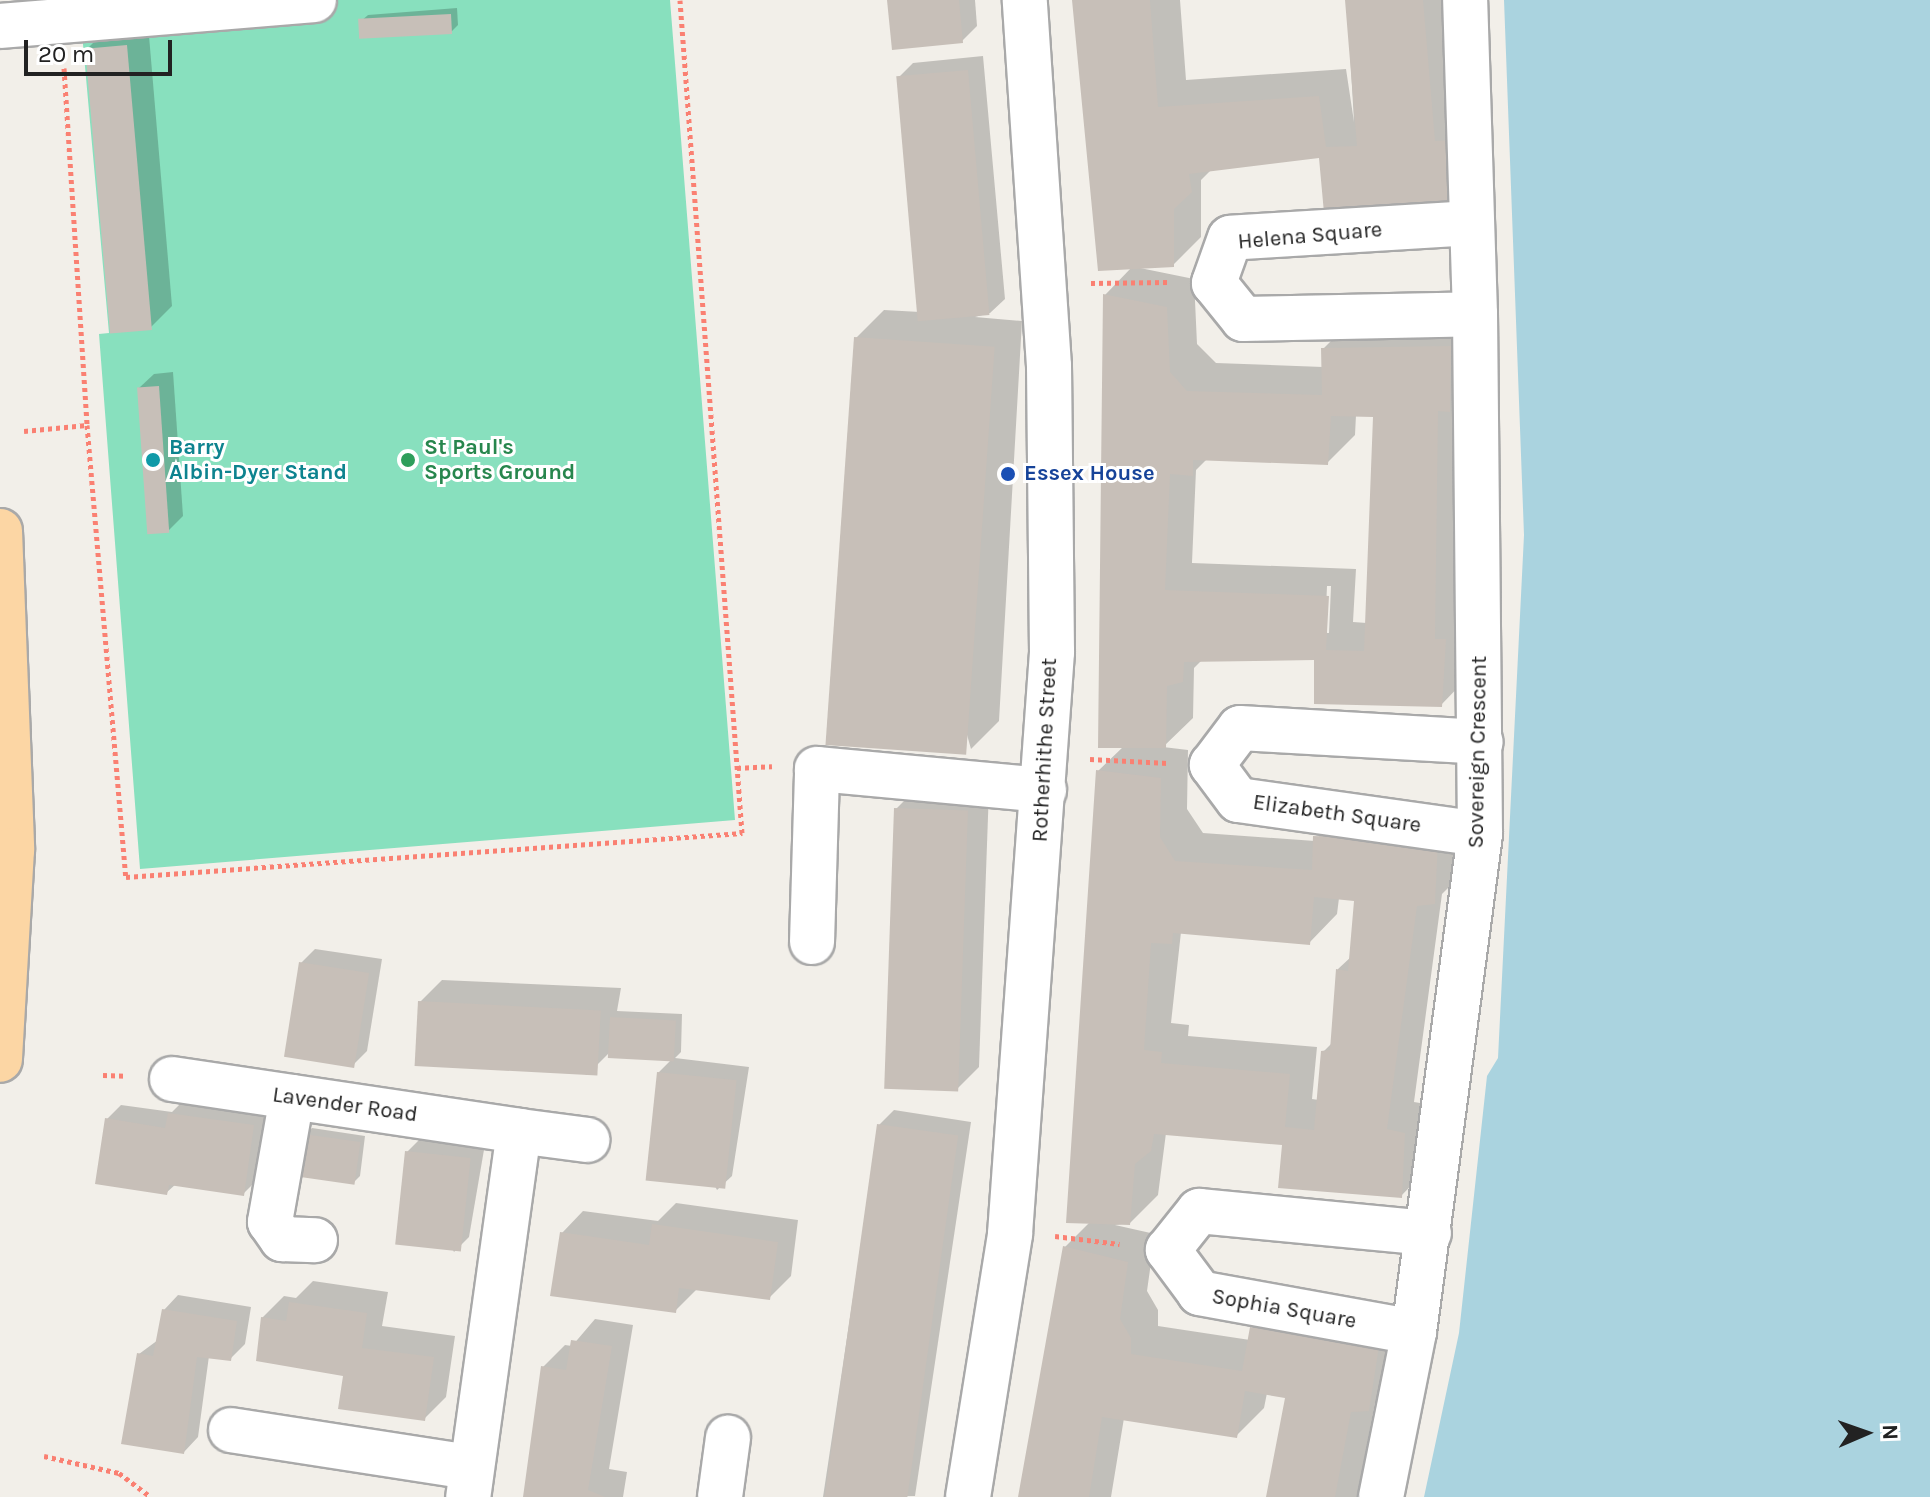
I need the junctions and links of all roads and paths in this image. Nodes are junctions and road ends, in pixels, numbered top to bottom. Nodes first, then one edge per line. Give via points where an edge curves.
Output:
1 (314, 0) edge
2 (680, 0) edge
3 (1025, 0) edge
4 (1465, 0) edge
5 (61, 18) junction
6 (0, 26) edge
7 (1472, 223) junction
8 (1121, 281) dead end
9 (1092, 282) dead end
10 (1475, 314) junction
11 (87, 425) junction
12 (24, 431) dead end
13 (0, 531) edge
14 (5, 719) edge
15 (1481, 742) junction
16 (1088, 759) dead end
17 (1122, 761) dead end
18 (765, 765) dead end
19 (737, 768) junction
20 (1044, 790) junction
21 (1480, 834) junction
22 (812, 942) dead end
23 (0, 1060) edge
24 (172, 1079) dead end
25 (292, 1097) junction
26 (519, 1131) junction
27 (587, 1140) dead end
28 (1429, 1233) junction
29 (1067, 1237) dead end
30 (315, 1240) dead end
31 (1098, 1241) dead end
32 (1414, 1332) junction
33 (231, 1430) dead end
34 (728, 1438) dead end
35 (44, 1456) dead end
36 (469, 1482) edge
37 (151, 1497) edge
38 (720, 1497) edge
39 (968, 1497) edge
40 (1381, 1497) edge

1 - 5 street
2 - 19 path
3 - 20 street, Rotherhithe Street via 1049,366 1052,652
4 - 7 street, Sovereign Crescent
5 - 6 street
5 - 11 path
7 - 10 street, Sovereign Crescent
7 - 10 street, Helena Square via 1230,238 1214,283 1243,319
8 - 9 path
10 - 15 street, Sovereign Crescent
11 - 12 path
11 - 19 path via 126,877 742,833
13 - 14 main road
14 - 23 main road via 9,957
15 - 21 street, Sovereign Crescent
15 - 21 street, Elizabeth Square via 1240,728 1212,765 1238,800
16 - 17 path
18 - 19 path
20 - 22 street via 817,769
20 - 39 street, Rotherhithe Street via 1010,1234
21 - 28 street, Sovereign Crescent
24 - 25 street, Lavender Road
25 - 26 street, Lavender Road
25 - 30 street via 270,1222 282,1239
26 - 27 street, Lavender Road
26 - 36 street
28 - 32 street, Sovereign Crescent
28 - 32 street, Sophia Square via 1199,1211 1168,1250 1200,1293
29 - 31 path
32 - 40 street, Sovereign Crescent
33 - 36 street
34 - 38 street
35 - 37 path via 119,1473

